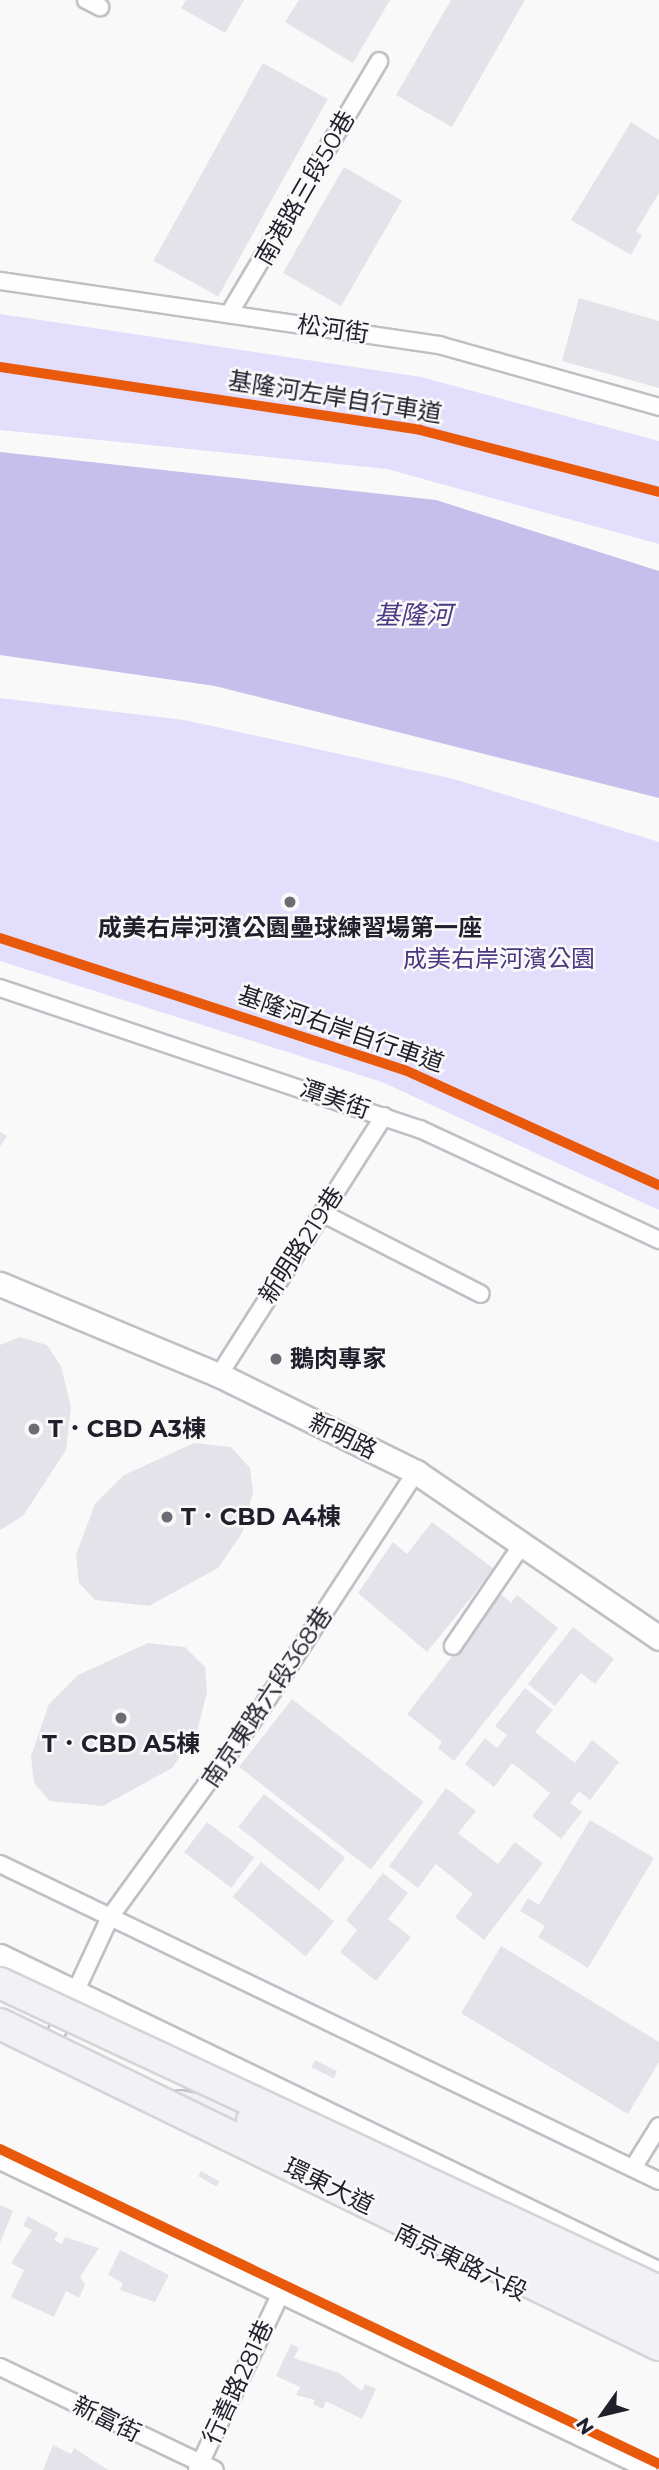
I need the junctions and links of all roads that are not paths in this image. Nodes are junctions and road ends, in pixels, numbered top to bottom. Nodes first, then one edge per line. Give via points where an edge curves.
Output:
1 (379, 61) dead end
2 (0, 281) edge
3 (229, 314) junction
4 (659, 407) edge
5 (0, 988) edge
6 (384, 1116) junction
7 (322, 1213) junction
8 (659, 1240) edge
9 (0, 1284) edge
10 (481, 1294) dead end
11 (219, 1375) junction
12 (416, 1472) junction
13 (522, 1545) junction
14 (659, 1638) edge
15 (453, 1646) dead end
16 (0, 1864) edge
17 (110, 1917) junction
18 (0, 1956) edge
19 (0, 1983) edge
20 (72, 1989) junction
21 (0, 2024) edge
22 (0, 2036) edge
23 (158, 2054) junction
24 (46, 2057) junction
25 (152, 2100) junction
26 (252, 2121) junction
27 (659, 2126) edge
28 (0, 2161) edge
29 (633, 2168) junction
30 (659, 2180) edge
31 (540, 2217) junction
32 (659, 2274) edge
33 (509, 2286) junction
34 (659, 2291) edge
35 (280, 2295) junction
36 (659, 2316) edge
37 (659, 2345) edge
38 (659, 2357) edge
39 (0, 2367) edge
40 (204, 2468) edge
41 (648, 2470) edge

1 - 3 street, 南港路三段50巷
2 - 3 street, 松河街
3 - 4 street, 松河街 via 439,345
5 - 6 street, 潭美街
6 - 7 street, 新明路219巷
6 - 8 street, 潭美街 via 456,1142
7 - 10 street
7 - 11 street, 新明路219巷
9 - 11 main road, 新明路
11 - 12 main road, 新明路
12 - 13 main road, 新明路
12 - 17 street, 南京東路六段368巷 via 257,1715
13 - 14 main road, 新明路
13 - 15 street
16 - 17 street
17 - 20 street, 南京東路六段368巷
17 - 29 street
18 - 20 main road
19 - 23 highway, 環東大道, bridge
20 - 24 street, 南京東路六段368巷
20 - 31 main road
21 - 25 highway, 環東大道, bridge
22 - 24 main road, 南京東路六段
23 - 26 highway, bridge
23 - 34 highway, 環東大道, bridge
24 - 33 main road, 南京東路六段
25 - 26 highway, bridge
25 - 37 highway, 環東大道, bridge
26 - 36 highway, bridge
27 - 29 street
28 - 35 street
29 - 30 street
31 - 32 main road
31 - 33 main road
33 - 38 main road, 南京東路六段
35 - 40 street, 行善路281巷
35 - 41 street
39 - 40 street, 新富街

